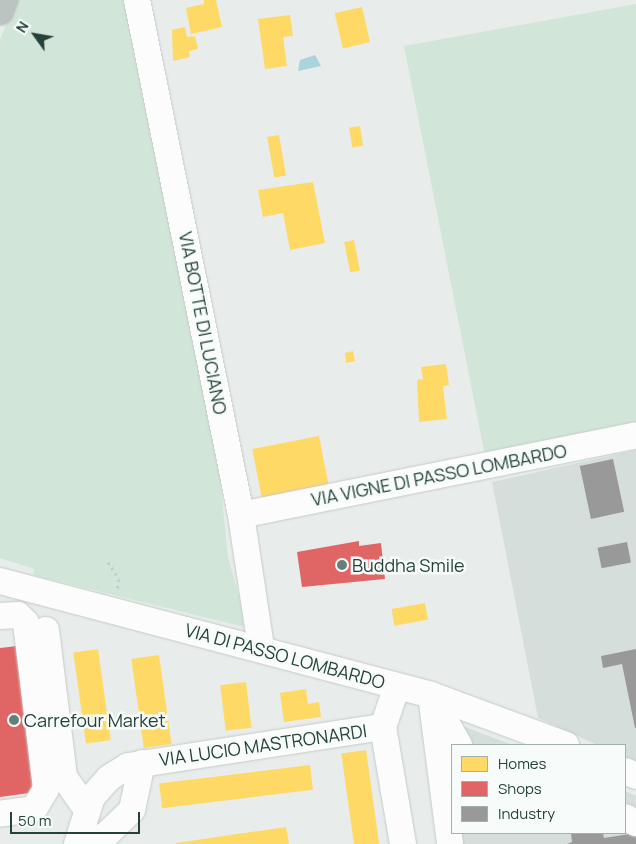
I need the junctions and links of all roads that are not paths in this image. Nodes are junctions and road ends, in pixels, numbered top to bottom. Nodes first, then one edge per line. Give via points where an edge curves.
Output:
1 (4, 0) edge
2 (137, 0) edge
3 (0, 11) edge
4 (636, 435) edge
5 (242, 515) junction
6 (0, 581) edge
7 (0, 616) edge
8 (46, 630) dead end
9 (260, 648) junction
10 (397, 686) junction
11 (431, 695) junction
12 (384, 727) junction
13 (458, 744) edge
14 (563, 744) edge
15 (142, 763) junction
16 (86, 808) junction
17 (0, 814) edge
18 (77, 844) edge
19 (85, 844) edge
20 (403, 844) edge
21 (450, 844) edge

1 - 3 highway
2 - 5 street, VIA BOTTE DI LUCIANO
4 - 5 street, VIA VIGNE DI PASSO LOMBARDO
5 - 9 street, VIA BOTTE DI LUCIANO
6 - 9 street, VIA DI PASSO LOMBARDO
7 - 17 street via 18,615 26,623 46,789 34,809
8 - 16 street via 64,777
9 - 10 street, VIA DI PASSO LOMBARDO
10 - 11 street, VIA DI PASSO LOMBARDO
10 - 12 street
11 - 13 street
11 - 14 street, VIA DI PASSO LOMBARDO
11 - 21 street
12 - 15 street, VIA LUCIO MASTRONARDI
12 - 20 street
15 - 16 street, VIA LUCIO MASTRONARDI via 113,774
15 - 19 street via 139,793 132,810 106,835
16 - 18 street

